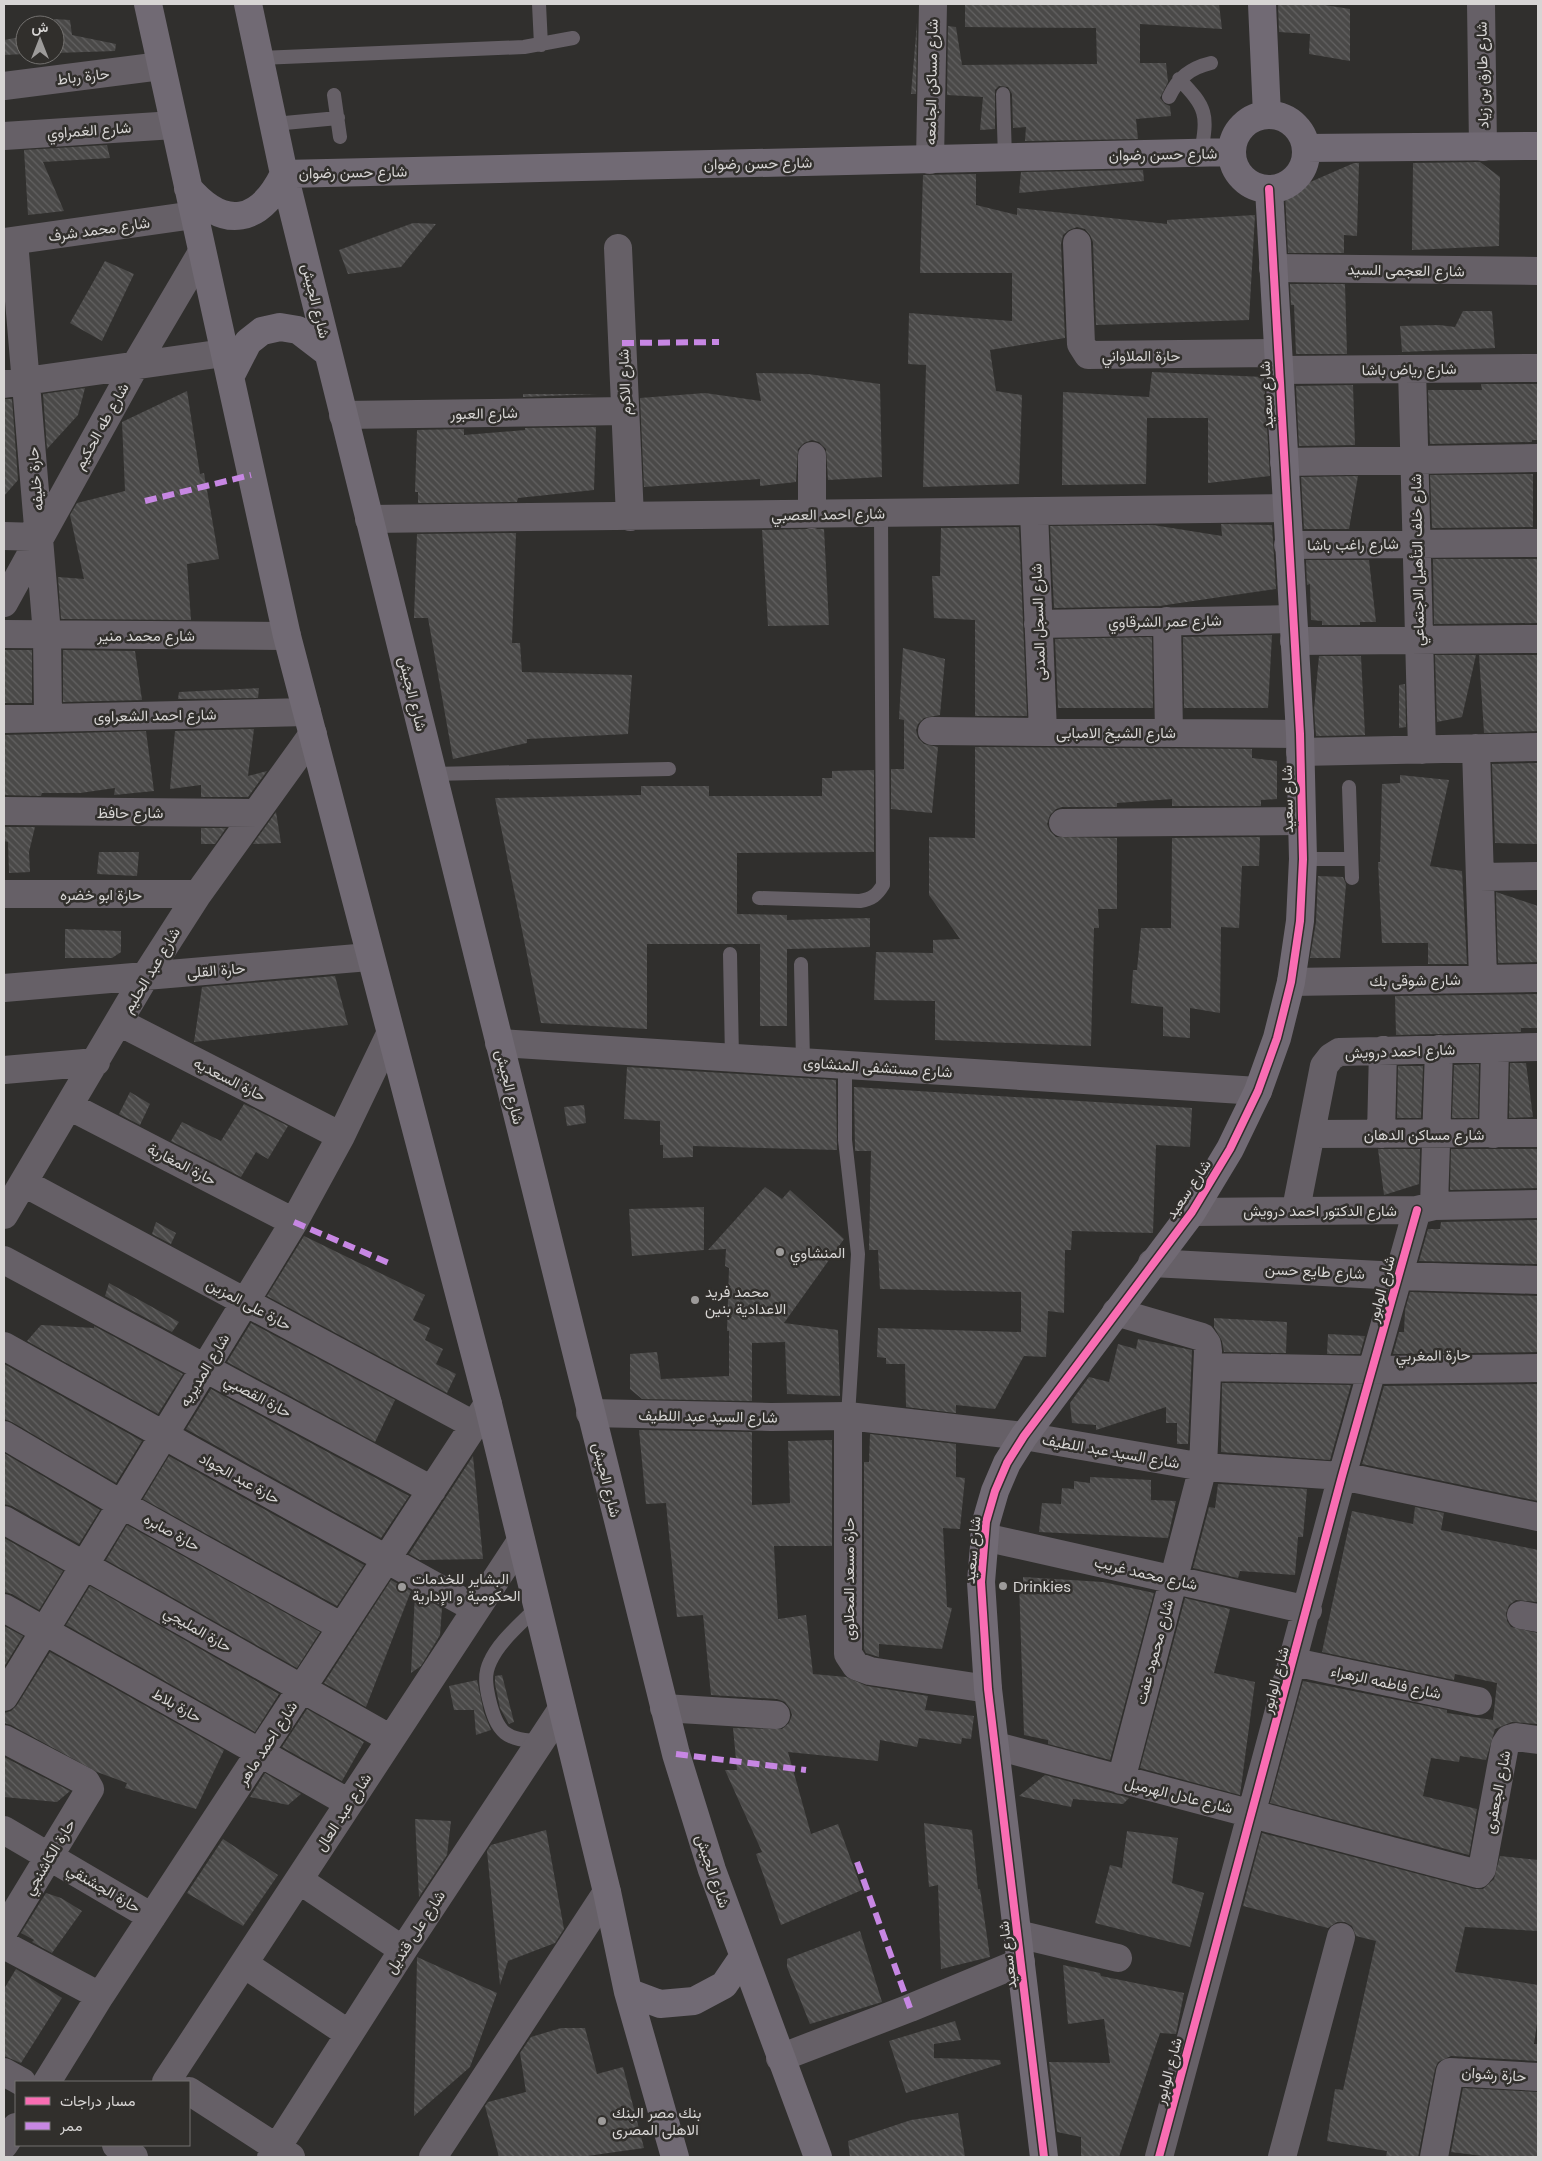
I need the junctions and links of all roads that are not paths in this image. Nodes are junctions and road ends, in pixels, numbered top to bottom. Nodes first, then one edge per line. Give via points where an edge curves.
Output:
1 (148, 4) edge
2 (248, 4) edge
3 (539, 4) edge
4 (933, 4) edge
5 (1262, 4) edge
6 (1481, 4) edge
7 (573, 38) dead end
8 (541, 45) junction
9 (260, 58) junction
10 (1211, 63) dead end
11 (162, 66) junction
12 (1180, 80) junction
13 (4, 86) edge
14 (1003, 94) dead end
15 (334, 95) dead end
16 (1169, 97) dead end
17 (1267, 115) junction
18 (338, 118) junction
19 (274, 124) junction
20 (174, 125) junction
21 (4, 136) edge
22 (340, 137) dead end
23 (1538, 146) edge
24 (1483, 147) junction
25 (1306, 148) junction
26 (1232, 152) junction
27 (1201, 153) junction
28 (1005, 158) junction
29 (930, 160) junction
30 (284, 174) junction
31 (188, 188) junction
32 (1269, 189) junction
33 (194, 215) junction
34 (9, 241) edge
35 (1077, 243) dead end
36 (618, 248) dead end
37 (202, 252) junction
38 (1273, 268) junction
39 (1538, 271) edge
40 (328, 353) junction
41 (1278, 362) junction
42 (136, 364) junction
43 (227, 365) junction
44 (1538, 368) edge
45 (1412, 369) junction
46 (15, 383) edge
47 (625, 411) junction
48 (344, 415) junction
49 (812, 456) dead end
50 (1538, 458) edge
51 (1414, 460) junction
52 (1284, 462) junction
53 (1286, 508) junction
54 (1034, 512) junction
55 (881, 514) junction
56 (812, 515) junction
57 (630, 517) junction
58 (370, 520) junction
59 (4, 536) edge
60 (40, 537) junction
61 (1538, 543) edge
62 (1417, 544) junction
63 (1288, 545) junction
64 (4, 602) edge
65 (1167, 621) junction
66 (1038, 624) junction
67 (1293, 630) junction
68 (4, 634) edge
69 (46, 634) junction
70 (287, 636) junction
71 (1538, 639) edge
72 (1419, 640) junction
73 (48, 718) junction
74 (4, 719) edge
75 (310, 723) junction
76 (932, 731) dead end
77 (1043, 732) junction
78 (1169, 733) junction
79 (1300, 743) junction
80 (1538, 747) edge
81 (1476, 748) junction
82 (1422, 750) junction
83 (669, 769) dead end
84 (432, 774) junction
85 (1349, 787) dead end
86 (4, 811) edge
87 (256, 812) junction
88 (1302, 821) junction
89 (1063, 823) dead end
90 (1303, 858) junction
91 (1351, 858) junction
92 (1538, 876) edge
93 (1480, 877) junction
94 (1352, 878) dead end
95 (4, 894) edge
96 (198, 894) junction
97 (759, 898) dead end
98 (730, 954) dead end
99 (370, 957) junction
100 (801, 964) dead end
101 (146, 975) junction
102 (1538, 978) edge
103 (1483, 979) junction
104 (1291, 982) junction
105 (4, 988) edge
106 (119, 1022) junction
107 (390, 1034) junction
108 (499, 1043) junction
109 (1538, 1047) edge
110 (1495, 1048) junction
111 (1439, 1049) junction
112 (1383, 1050) junction
113 (732, 1058) junction
114 (96, 1062) junction
115 (804, 1062) junction
116 (845, 1064) junction
117 (4, 1070) edge
118 (1258, 1091) junction
119 (69, 1106) junction
120 (1538, 1133) edge
121 (1310, 1134) junction
122 (1381, 1134) junction
123 (1436, 1134) junction
124 (1493, 1134) junction
125 (341, 1136) junction
126 (24, 1183) junction
127 (1538, 1204) edge
128 (1425, 1208) junction
129 (1296, 1209) junction
130 (1192, 1212) junction
131 (4, 1214) edge
132 (294, 1222) junction
133 (4, 1260) edge
134 (1152, 1263) junction
135 (1399, 1276) junction
136 (1538, 1280) edge
137 (246, 1302) junction
138 (1116, 1312) junction
139 (4, 1346) edge
140 (1208, 1367) junction
141 (205, 1368) junction
142 (1538, 1368) edge
143 (1373, 1370) junction
144 (590, 1413) junction
145 (481, 1415) junction
146 (848, 1416) junction
147 (4, 1435) edge
148 (165, 1436) junction
149 (1024, 1436) junction
150 (1203, 1467) junction
151 (1342, 1476) junction
152 (432, 1490) junction
153 (121, 1504) junction
154 (1538, 1517) edge
155 (4, 1520) edge
156 (984, 1537) junction
157 (521, 1541) junction
158 (386, 1559) junction
159 (84, 1565) junction
160 (1174, 1578) junction
161 (537, 1607) junction
162 (4, 1608) edge
163 (476, 1610) junction
164 (1308, 1610) junction
165 (342, 1627) junction
166 (43, 1630) junction
167 (1294, 1662) junction
168 (302, 1689) junction
169 (988, 1689) junction
170 (4, 1697) edge
171 (1478, 1701) dead end
172 (664, 1708) junction
173 (562, 1709) junction
174 (776, 1715) dead end
175 (4, 1739) edge
176 (391, 1739) junction
177 (1538, 1740) edge
178 (541, 1741) junction
179 (996, 1746) junction
180 (260, 1753) junction
181 (1121, 1780) junction
182 (349, 1803) junction
183 (1252, 1813) junction
184 (4, 1830) edge
185 (49, 1856) junction
186 (1478, 1874) joint
187 (299, 1880) junction
188 (607, 1892) junction
189 (152, 1917) junction
190 (4, 1931) edge
191 (1018, 1934) junction
192 (1341, 1937) dead end
193 (4, 1945) edge
194 (403, 1950) junction
195 (743, 1957) junction
196 (1118, 1958) dead end
197 (1021, 1962) junction
198 (244, 1964) junction
199 (628, 1992) junction
200 (100, 1996) junction
201 (350, 2034) junction
202 (780, 2058) junction
203 (4, 2072) edge
204 (1538, 2077) edge
205 (20, 2081) edge
206 (48, 2081) edge
207 (176, 2081) edge
208 (190, 2095) edge
209 (15, 2128) edge
210 (4, 2145) edge
211 (280, 2154) edge
212 (433, 2157) edge
213 (675, 2157) edge
214 (818, 2157) edge
215 (1044, 2157) edge
216 (1159, 2157) edge
217 (1282, 2157) edge
218 (1434, 2157) edge

1 - 11 main road
2 - 9 main road, شارع الجيش
3 - 8 lane
4 - 29 street, شارع مساكن الجامعه
5 - 17 main road
6 - 24 street, شارع طارق بن زياد
7 - 8 lane
8 - 9 lane
9 - 19 main road, شارع الجيش
10 - 12 lane via 1199,66
11 - 13 street, حارة رباط
11 - 20 main road
12 - 16 lane
12 - 27 lane via 1197,97 1203,109 1205,129
14 - 28 lane
15 - 18 lane
17 - 25 main road via 1281,117 1293,124 1302,135
17 - 26 main road via 1242,126 1234,138
18 - 19 lane
18 - 22 lane
19 - 30 main road, شارع الجيش
20 - 21 street, شارع الغمراوي
20 - 31 main road
23 - 24 main road
24 - 25 main road
25 - 32 main road via 1306,159 1296,177 1288,184
26 - 27 main road, شارع حسن رضوان
26 - 32 main road via 1238,174 1257,187
27 - 28 main road, شارع حسن رضوان
28 - 29 main road, شارع حسن رضوان
29 - 30 main road, شارع حسن رضوان
30 - 31 main road via 274,194 260,208 240,216 220,214 202,204
30 - 40 main road, شارع الجيش
31 - 33 main road
32 - 38 main road, شارع سعيد
33 - 34 street, شارع محمد شرف
33 - 37 main road
34 - 46 street, حارة خليفه
35 - 41 street, حارة الملاواني via 1081,344 1088,355
36 - 47 street, شارع الاكرم
37 - 42 street, شارع طه الحكيم
37 - 43 main road
38 - 39 street, شارع العجمى السيد
38 - 41 main road, شارع سعيد
40 - 43 main road via 298,330 280,327 262,331
40 - 48 main road, شارع الجيش
41 - 45 street, شارع رياض باشا
41 - 52 main road, شارع سعيد
42 - 43 street
42 - 46 street
42 - 60 street, شارع طه الحكيم
43 - 70 main road
44 - 45 street, شارع رياض باشا
45 - 51 street, شارع خلف التأهيل الاجتماعي
46 - 60 street, حارة خليفه
47 - 48 street, شارع العبور
47 - 57 street, شارع الاكرم
48 - 58 main road, شارع الجيش
49 - 56 street
50 - 51 street
51 - 52 street
51 - 62 street, شارع خلف التأهيل الاجتماعي
52 - 53 main road, شارع سعيد
53 - 54 street, شارع احمد العصبي
53 - 63 main road, شارع سعيد
54 - 55 street, شارع احمد العصبي
54 - 66 street, شارع السجل المدنى
55 - 56 street, شارع احمد العصبي
55 - 97 lane via 882,884 878,893 860,901
56 - 57 street, شارع احمد العصبي
57 - 58 street, شارع احمد العصبي
58 - 84 main road, شارع الجيش
59 - 60 street
60 - 64 street, شارع طه الحكيم
60 - 69 street, حارة خليفه
61 - 62 street, شارع راغب باشا
62 - 63 street, شارع راغب باشا
62 - 72 street, شارع خلف التأهيل الاجتماعي
63 - 67 main road, شارع سعيد
65 - 66 street, شارع عمر الشرقاوي
65 - 67 street, شارع عمر الشرقاوي
65 - 78 street
66 - 77 street, شارع السجل المدنى
67 - 72 street, شارع عمر الشرقاوي
67 - 79 main road, شارع سعيد
68 - 69 street, شارع محمد منير
69 - 70 street, شارع محمد منير
69 - 73 street, حارة خليفه
70 - 75 main road
71 - 72 street, شارع عمر الشرقاوي
72 - 82 street, شارع خلف التأهيل الاجتماعي
73 - 74 street, شارع احمد الشعراوى
73 - 75 street, شارع احمد الشعراوى
75 - 87 street, شارع عبد الحليم
75 - 99 main road
76 - 77 street, شارع الشيخ الامبابى
77 - 78 street, شارع الشيخ الامبابى
78 - 79 street, شارع الشيخ الامبابى
79 - 82 street, شارع الشيخ الامبابى
79 - 88 main road, شارع سعيد
80 - 81 street, شارع الشيخ الامبابى
81 - 82 street, شارع الشيخ الامبابى
81 - 93 street
83 - 84 lane
84 - 108 main road, شارع الجيش
85 - 91 lane
86 - 87 street, شارع حافظ
87 - 96 street, شارع عبد الحليم
88 - 89 street
88 - 90 main road, شارع سعيد
90 - 91 lane
90 - 104 main road, شارع سعيد via 1300,921
91 - 94 lane
92 - 93 street
93 - 103 street
95 - 96 street, حارة ابو خضره
96 - 101 street, شارع عبد الحليم
98 - 113 lane
99 - 101 street, حارة القلى
99 - 107 main road
100 - 115 lane
101 - 105 street, حارة القلى
101 - 106 street, شارع عبد الحليم
102 - 103 street, شارع شوقى بك
103 - 104 street, شارع شوقى بك
104 - 118 main road, شارع سعيد via 1277,1038
106 - 114 street, شارع عبد الحليم
106 - 125 street, حارة السعديه
107 - 125 street, شارع المديريه
107 - 145 main road
108 - 113 street, شارع مستشفى المنشاوى
108 - 144 main road, شارع الجيش
109 - 110 street, شارع احمد درويش
110 - 111 street, شارع احمد درويش
110 - 124 street
111 - 112 street, شارع احمد درويش
111 - 123 street, شارع الوابور
112 - 121 street, شارع احمد درويش via 1339,1052 1331,1057 1324,1066
112 - 122 street
113 - 115 street, شارع مستشفى المنشاوى
114 - 117 street
114 - 119 street, شارع عبد الحليم
115 - 116 street, شارع مستشفى المنشاوى
116 - 118 street, شارع مستشفى المنشاوى
116 - 146 lane via 845,1140 858,1254
118 - 130 main road, شارع سعيد via 1230,1149
119 - 126 street, شارع عبد الحليم
119 - 132 street, حارة المغاربة
120 - 124 street, شارع مساكن الدهان
121 - 122 street, شارع مساكن الدهان
121 - 129 street, شارع احمد درويش
122 - 123 street, شارع مساكن الدهان
123 - 124 street, شارع مساكن الدهان
123 - 128 street, شارع الوابور
125 - 132 street, شارع المديريه
126 - 131 street, شارع عبد الحليم
126 - 137 street, حارة على المزين
127 - 128 street, شارع الدكتور احمد درويش
128 - 129 street, شارع الدكتور احمد درويش
128 - 135 street, شارع الوابور
129 - 130 street, شارع الدكتور احمد درويش
130 - 134 main road, شارع سعيد
132 - 137 street, شارع المديريه
133 - 141 street, حارة القصبي
134 - 135 street, شارع طايع حسن
134 - 138 main road, شارع سعيد
135 - 136 street, شارع طايع حسن
135 - 143 street, شارع الوابور
137 - 141 street, شارع المديريه
137 - 145 street, حارة على المزين
138 - 140 street, شارع محمود عفت via 1202,1337 1207,1344
138 - 149 main road, شارع سعيد
139 - 148 street, حارة عبد الجواد
140 - 143 street, حارة المغربي
140 - 150 street, شارع محمود عفت
141 - 148 street, شارع المديريه
141 - 152 street, حارة القصبي
142 - 143 street, حارة المغربي
143 - 151 street, شارع الوابور
144 - 146 street, شارع السيد عبد اللطيف
144 - 172 main road, شارع الجيش
145 - 152 street, شارع احمد ماهر
145 - 157 main road
146 - 149 street, شارع السيد عبد اللطيف
146 - 169 street, حارة مسعد المحلاوى via 848,1654 856,1666 870,1670
147 - 153 street, حارة صابره
148 - 153 street, شارع المديريه
148 - 158 street, حارة عبد الجواد
149 - 150 street, شارع السيد عبد اللطيف
149 - 156 main road, شارع سعيد via 1007,1462 995,1491
150 - 151 street, شارع السيد عبد اللطيف
150 - 160 street, شارع محمود عفت
151 - 154 street, شارع السيد عبد اللطيف
151 - 164 street, شارع الوابور
152 - 158 street, شارع احمد ماهر
153 - 159 street, شارع المديريه
153 - 165 street, حارة صابره
155 - 159 street, حارة المليجي
156 - 160 street, شارع محمد غريب
156 - 169 main road, شارع سعيد via 981,1582
157 - 161 main road
157 - 163 street, شارع عبد العال
158 - 163 street, حارة عبد الجواد
158 - 165 street, شارع احمد ماهر
159 - 166 street, شارع المديريه
159 - 168 street, حارة المليجي
160 - 164 street, شارع محمد غريب
160 - 181 street, شارع محمود عفت
161 - 173 main road
161 - 178 lane via 496,1652 487,1667 486,1677 494,1720 500,1730 519,1741
162 - 166 street, حارة بلاط
163 - 176 street, شارع عبد العال
164 - 167 street, شارع الوابور
165 - 168 street, شارع احمد ماهر
166 - 170 street, شارع المديريه
166 - 180 street, حارة بلاط
167 - 171 street, شارع فاطمه الزهراء
167 - 183 street, شارع الوابور
168 - 176 street, حارة المليجي
168 - 180 street, شارع احمد ماهر
169 - 179 main road, شارع سعيد
172 - 174 street
172 - 195 main road, شارع الجيش via 698,1830
173 - 178 street, شارع على قنديل
173 - 188 main road
175 - 185 street, حارة الكاشنجي via 89,1786
176 - 182 street, شارع عبد العال
177 - 186 street, شارع الجعفرى via 1516,1737 1505,1745 1482,1869
178 - 194 street, شارع على قنديل
179 - 181 street, شارع عادل الهرميل
179 - 191 main road, شارع سعيد
180 - 182 street, حارة بلاط
180 - 189 street, شارع احمد ماهر
181 - 183 street, شارع عادل الهرميل
182 - 187 street, شارع عبد العال
183 - 186 street, شارع عادل الهرميل
183 - 216 street, شارع الوابور
184 - 185 street, حارة الجشنقي
185 - 189 street, حارة الجشنقي
185 - 190 street, حارة الكاشنجي
187 - 194 street
187 - 198 street, شارع عبد العال
188 - 199 main road
188 - 212 street
189 - 200 street, شارع احمد ماهر
191 - 196 street
191 - 197 main road, شارع سعيد
192 - 217 street
193 - 200 street
194 - 201 street, شارع على قنديل
195 - 199 main road via 724,1985 694,2001 660,2004
195 - 202 main road, شارع الجيش
197 - 202 street
197 - 215 main road, شارع سعيد
198 - 201 street
198 - 207 street, شارع عبد العال
199 - 213 main road
200 - 206 street, شارع احمد ماهر
201 - 211 street, شارع على قنديل
202 - 214 main road, شارع الجيش
203 - 205 street
204 - 218 street, حارة رشوان via 1450,2072
208 - 211 street
209 - 210 street

